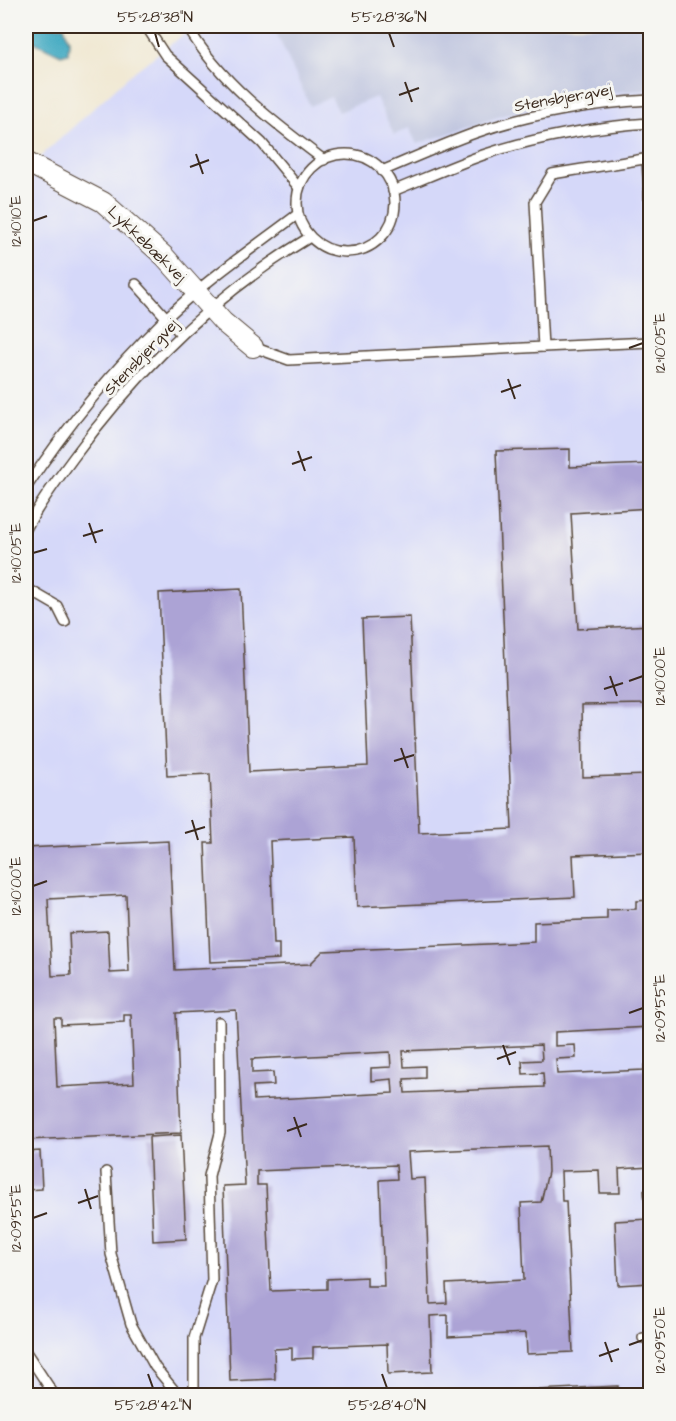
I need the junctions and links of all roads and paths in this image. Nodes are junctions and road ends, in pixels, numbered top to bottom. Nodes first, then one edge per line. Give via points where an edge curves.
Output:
1 (146, 26) edge
2 (188, 26) edge
3 (651, 100) edge
4 (651, 123) edge
5 (649, 158) edge
6 (324, 160) junction
7 (26, 162) edge
8 (382, 171) junction
9 (299, 188) junction
10 (393, 191) junction
11 (298, 214) junction
12 (651, 214) edge
13 (310, 237) junction
14 (136, 284) dead end
15 (196, 292) junction
16 (210, 309) junction
17 (166, 319) junction
18 (181, 334) junction
19 (651, 342) edge
20 (253, 347) joint
21 (543, 347) junction
22 (26, 488) edge
23 (26, 529) edge
24 (26, 588) edge
25 (65, 622) dead end
26 (219, 1022) dead end
27 (106, 1172) dead end
28 (26, 1352) edge
29 (26, 1391) edge
30 (28, 1395) edge
31 (55, 1395) edge
32 (179, 1395) edge
33 (194, 1395) edge

1 - 9 lane via 165,55 262,143
2 - 6 lane via 214,64 243,93
3 - 8 lane, Stensbjergvej via 586,107 476,132
4 - 10 lane via 590,130 484,154
5 - 12 lane
5 - 21 lane via 552,174 535,202
6 - 8 lane via 349,154 372,162
6 - 9 lane via 313,167
7 - 15 street, Lykkebækvej via 103,202 164,256
8 - 10 lane
9 - 11 lane
10 - 13 lane via 391,222 374,244 362,250 341,252 321,246
11 - 13 lane
11 - 15 lane, Stensbjergvej
13 - 16 lane, Stensbjergvej via 278,256
14 - 17 lane
15 - 16 street, Lykkebækvej
15 - 17 lane, Stensbjergvej
16 - 18 lane, Stensbjergvej
16 - 20 street, Lykkebækvej
17 - 18 lane
17 - 22 lane, Stensbjergvej via 76,417
18 - 23 lane, Stensbjergvej via 93,430
19 - 21 lane
20 - 21 lane via 290,360
24 - 25 lane via 57,606
26 - 33 lane via 220,1133 209,1176 212,1280 194,1338
27 - 32 lane via 111,1254 131,1324 155,1367
28 - 31 lane
29 - 30 lane

